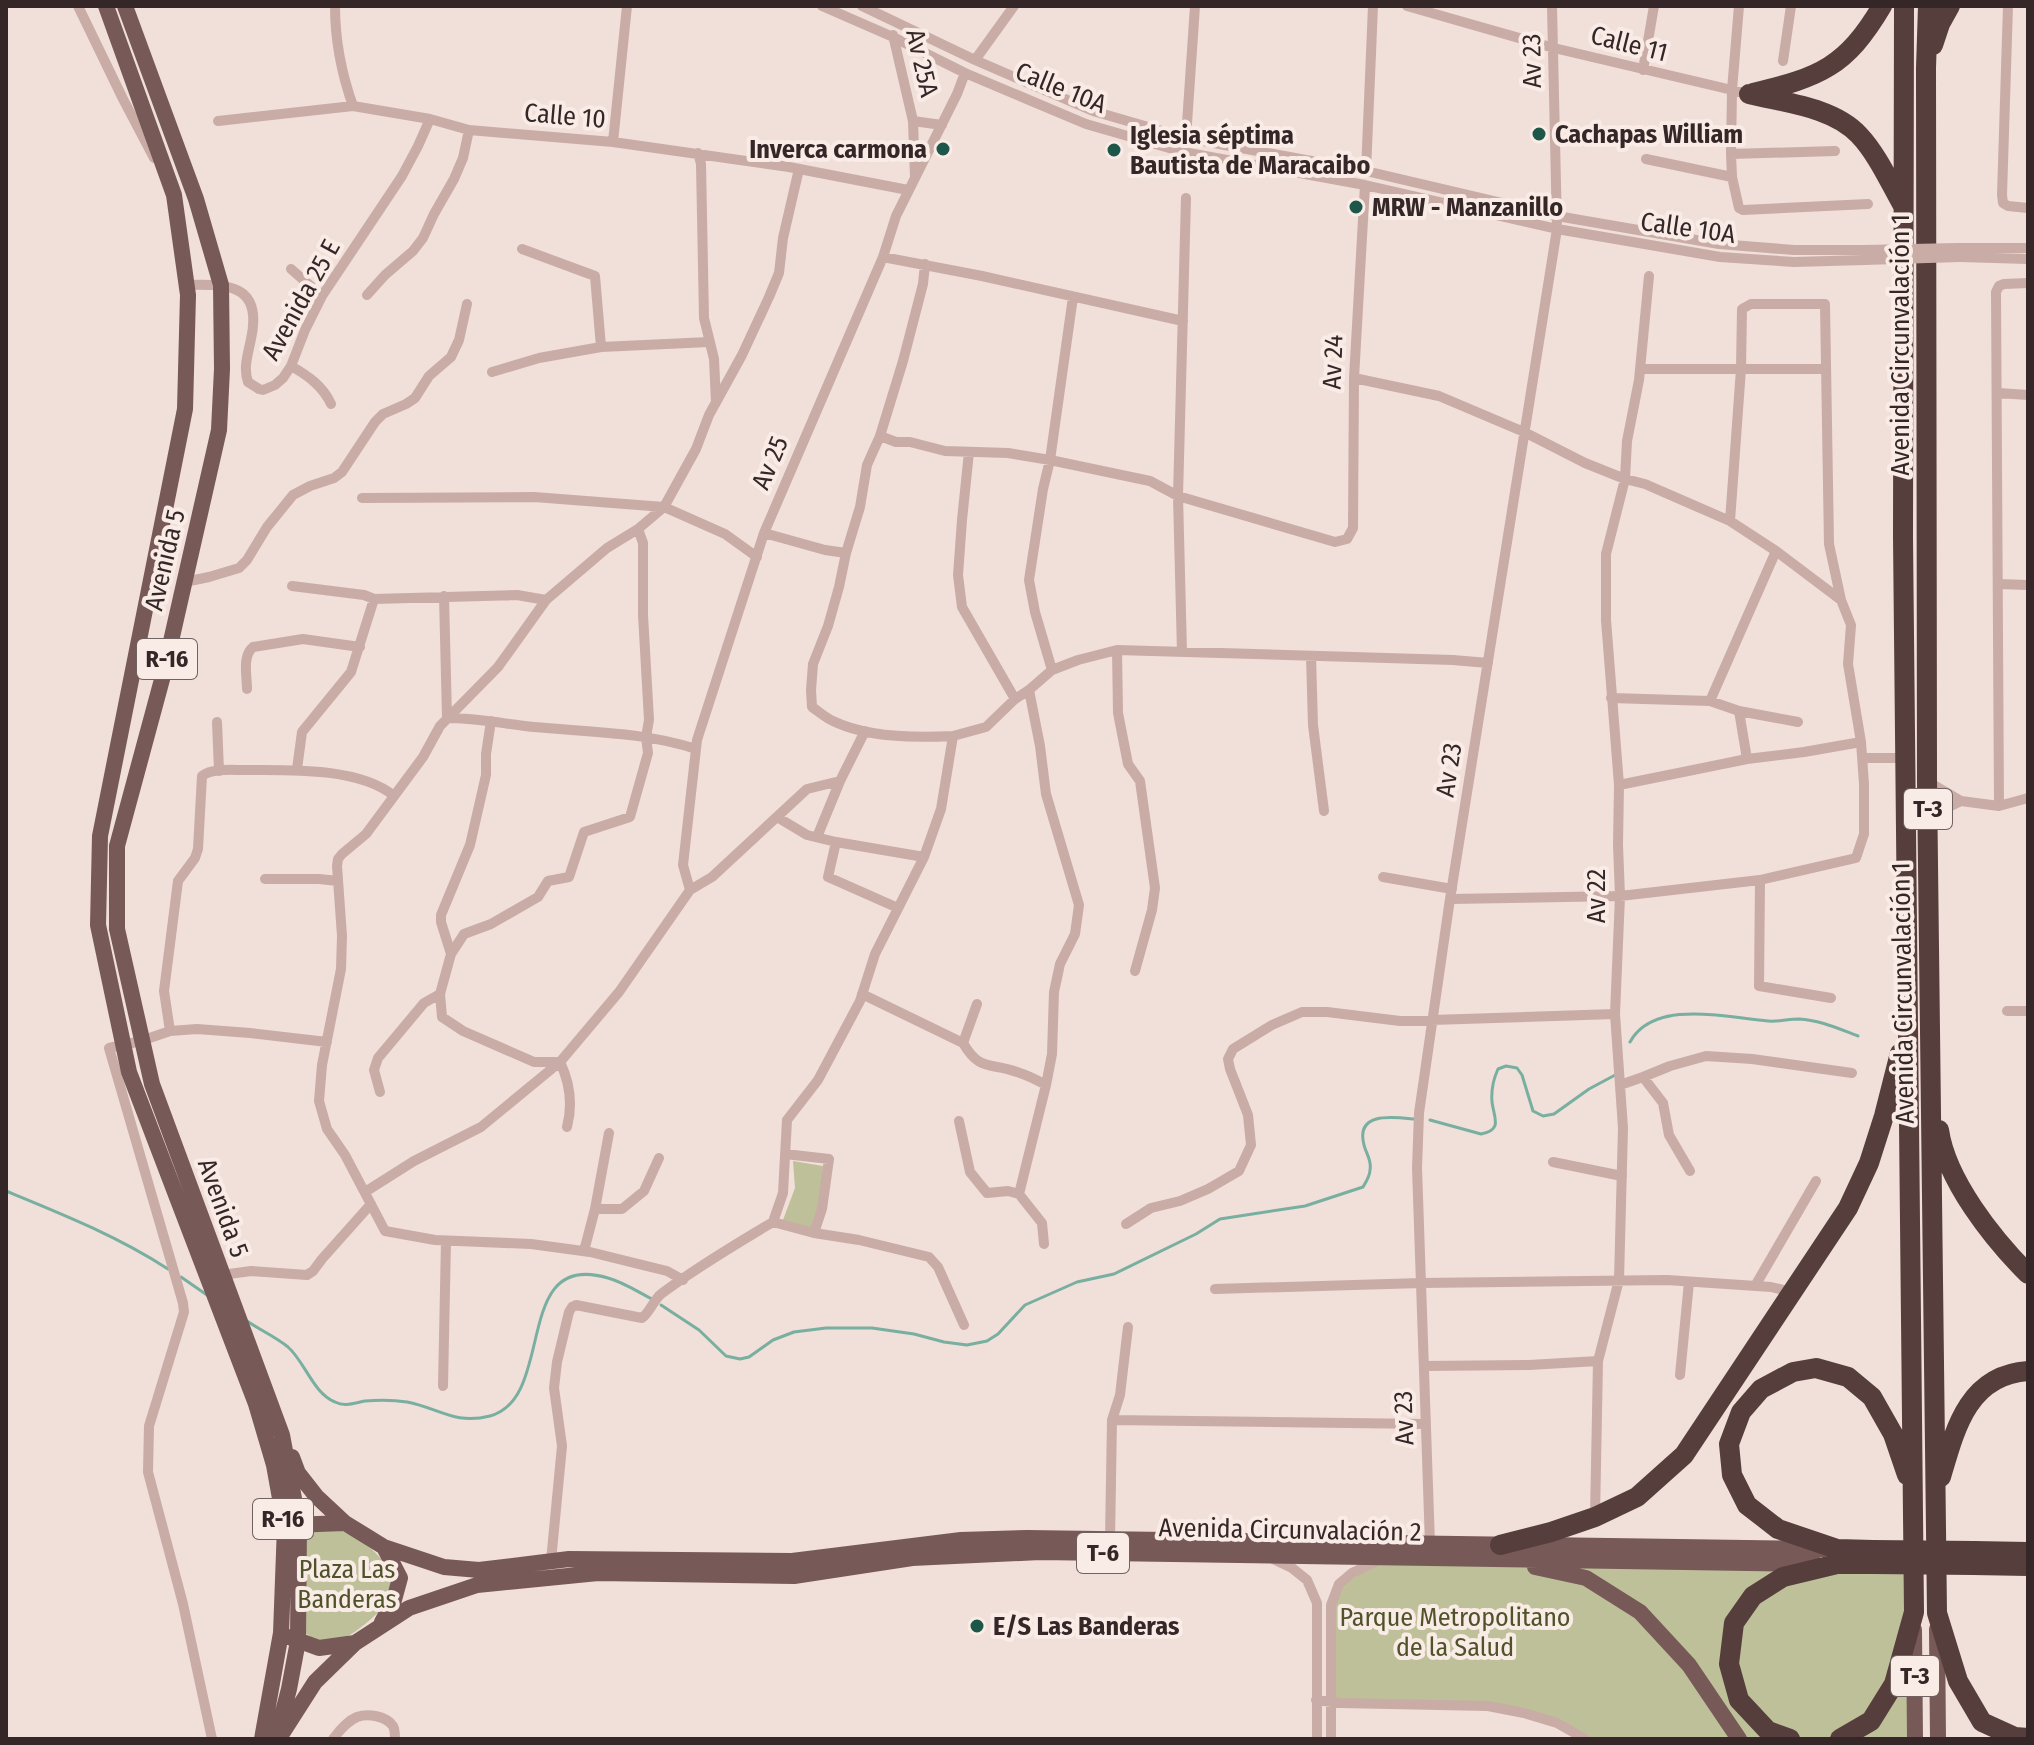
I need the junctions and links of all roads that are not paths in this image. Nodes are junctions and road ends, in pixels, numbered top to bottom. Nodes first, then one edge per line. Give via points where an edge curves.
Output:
1 (78, 6) edge
2 (106, 6) edge
3 (125, 6) edge
4 (335, 6) edge
5 (627, 6) edge
6 (822, 6) edge
7 (862, 6) edge
8 (887, 6) edge
9 (1014, 6) edge
10 (1195, 6) edge
11 (1373, 6) edge
12 (1407, 6) edge
13 (1552, 6) edge
14 (1654, 6) edge
15 (1739, 6) edge
16 (1791, 6) edge
17 (1882, 6) edge
18 (1904, 6) edge
19 (1928, 6) edge
20 (1950, 6) edge
21 (2008, 6) edge
22 (889, 18) junction
23 (893, 37) junction
24 (1554, 48) junction
25 (975, 60) junction
26 (1783, 61) dead end
27 (1926, 68) junction
28 (1643, 70) junction
29 (965, 73) junction
30 (1741, 92) junction
31 (353, 106) junction
32 (430, 119) junction
33 (218, 121) dead end
34 (913, 121) junction
35 (942, 125) junction
36 (469, 130) junction
37 (1186, 138) junction
38 (613, 142) junction
39 (1835, 151) dead end
40 (698, 153) junction
41 (1731, 154) junction
42 (1646, 159) dead end
43 (799, 169) junction
44 (1366, 171) junction
45 (1732, 177) junction
46 (915, 178) junction
47 (1365, 185) junction
48 (908, 190) junction
49 (174, 195) junction
50 (1186, 198) dead end
51 (1868, 204) dead end
52 (1903, 206) junction
53 (2028, 208) edge
54 (1557, 216) junction
55 (1557, 229) junction
56 (2028, 248) edge
57 (522, 249) dead end
58 (1959, 253) junction
59 (1864, 255) junction
60 (883, 257) junction
61 (2028, 259) edge
62 (925, 264) junction
63 (291, 269) dead end
64 (1649, 276) dead end
65 (2028, 283) edge
66 (186, 285) junction
67 (221, 285) junction
68 (367, 295) dead end
69 (322, 296) junction
70 (1073, 297) junction
71 (467, 304) dead end
72 (1183, 321) junction
73 (709, 342) junction
74 (601, 347) junction
75 (291, 366) junction
76 (1640, 369) junction
77 (1741, 369) junction
78 (1826, 369) junction
79 (492, 372) dead end
80 (1354, 378) junction
81 (1998, 393) junction
82 (2028, 395) edge
83 (716, 403) junction
84 (331, 404) dead end
85 (1524, 432) junction
86 (880, 436) junction
87 (969, 452) junction
88 (1050, 460) junction
89 (1625, 479) junction
90 (1178, 496) junction
91 (362, 498) dead end
92 (664, 507) junction
93 (1730, 521) junction
94 (638, 529) junction
95 (764, 533) junction
96 (1776, 551) junction
97 (846, 553) junction
98 (757, 557) junction
99 (185, 582) junction
100 (1998, 584) junction
101 (2028, 585) edge
102 (292, 586) dead end
103 (444, 596) junction
104 (374, 599) junction
105 (546, 600) junction
106 (1841, 600) junction
107 (360, 647) junction
108 (1117, 650) junction
109 (1182, 652) junction
110 (1311, 656) junction
111 (1488, 663) junction
112 (1052, 670) junction
113 (247, 689) dead end
114 (1029, 690) junction
115 (1611, 698) junction
116 (1015, 699) junction
117 (1710, 701) junction
118 (1739, 711) junction
119 (447, 718) junction
120 (491, 721) junction
121 (217, 722) dead end
122 (1798, 722) dead end
123 (865, 731) junction
124 (953, 736) junction
125 (646, 737) junction
126 (1861, 742) junction
127 (696, 749) junction
128 (1863, 758) junction
129 (1905, 758) junction
130 (1747, 759) junction
131 (297, 769) junction
132 (219, 771) junction
133 (840, 781) junction
134 (1927, 781) junction
135 (1619, 785) junction
136 (394, 796) junction
137 (2028, 798) edge
138 (1961, 801) junction
139 (1999, 806) junction
140 (1324, 811) dead end
141 (777, 817) junction
142 (1928, 817) junction
143 (817, 837) junction
144 (836, 842) junction
145 (924, 857) junction
146 (1383, 877) dead end
147 (265, 879) dead end
148 (1760, 880) junction
149 (338, 881) junction
150 (690, 890) junction
151 (1451, 894) junction
152 (1620, 896) junction
153 (898, 908) junction
154 (451, 954) junction
155 (1135, 971) dead end
156 (440, 994) junction
157 (862, 994) junction
158 (1831, 998) dead end
159 (977, 1004) dead end
160 (2007, 1011) dead end
161 (2028, 1011) edge
162 (1615, 1014) junction
163 (1433, 1020) junction
164 (1907, 1025) junction
165 (170, 1031) junction
166 (141, 1041) junction
167 (327, 1042) junction
168 (963, 1043) junction
169 (124, 1046) junction
170 (560, 1062) junction
171 (1930, 1069) junction
172 (1852, 1073) dead end
173 (1643, 1077) junction
174 (1046, 1085) junction
175 (1620, 1085) junction
176 (380, 1092) dead end
177 (959, 1121) dead end
178 (567, 1127) dead end
179 (609, 1133) dead end
180 (785, 1154) junction
181 (659, 1158) dead end
182 (1553, 1162) dead end
183 (1690, 1171) dead end
184 (1622, 1176) junction
185 (1816, 1181) dead end
186 (365, 1192) junction
187 (1019, 1194) junction
188 (371, 1204) junction
189 (595, 1209) junction
190 (773, 1222) junction
191 (1126, 1224) dead end
192 (814, 1233) junction
193 (446, 1241) junction
194 (1044, 1244) dead end
195 (584, 1251) junction
196 (2028, 1274) edge
197 (222, 1275) junction
198 (683, 1280) junction
199 (1619, 1280) junction
200 (1689, 1282) junction
201 (1421, 1283) junction
202 (1755, 1286) junction
203 (1215, 1289) dead end
204 (1792, 1292) junction
205 (227, 1308) junction
206 (964, 1325) dead end
207 (1128, 1327) dead end
208 (1598, 1361) junction
209 (1424, 1366) junction
210 (2028, 1371) edge
211 (1680, 1375) dead end
212 (443, 1386) dead end
213 (1112, 1420) junction
214 (1426, 1424) junction
215 (282, 1435) junction
216 (1913, 1494) junction
217 (1936, 1496) junction
218 (1595, 1517) junction
219 (345, 1523) junction
220 (292, 1525) junction
221 (1110, 1540) junction
222 (1430, 1544) junction
223 (384, 1547) junction
224 (1499, 1552) junction
225 (1266, 1555) junction
226 (1388, 1557) junction
227 (1837, 1557) junction
228 (2027, 1559) edge
229 (551, 1561) junction
230 (1914, 1612) junction
231 (1937, 1613) junction
232 (380, 1626) junction
233 (281, 1633) junction
234 (298, 1641) junction
235 (355, 1643) junction
236 (1316, 1700) junction
237 (1331, 1701) junction
238 (2028, 1738) edge
239 (212, 1739) edge
240 (262, 1739) edge
241 (277, 1739) edge
242 (333, 1739) edge
243 (395, 1739) edge
244 (1317, 1739) edge
245 (1331, 1739) edge
246 (1585, 1739) edge
247 (1739, 1739) edge
248 (1790, 1739) edge
249 (1840, 1739) edge
250 (1915, 1739) edge
251 (1938, 1739) edge

1 - 49 street
2 - 49 main road, Avenida 5 / R-16
3 - 67 main road, Avenida 5 / R-16 via 196,199
4 - 31 street
5 - 38 street
6 - 23 street, Calle 10A
7 - 22 street, Calle 10A
8 - 22 street, Av 25A
9 - 25 street
10 - 37 street
11 - 44 street
12 - 24 street, Calle 11
13 - 24 street, Av 23
14 - 28 street
15 - 30 street
16 - 26 street
17 - 30 highway via 1845,56 1818,74 1789,85
18 - 52 highway, Avenida Circunvalación 1 / T-3
19 - 27 highway, Avenida Circunvalación 1 / T-3
20 - 27 highway
21 - 53 street via 2002,195 2008,206
22 - 23 street, Av 25A
22 - 25 street, Calle 10A
23 - 29 street, Calle 10A
23 - 34 street, Av 25A
24 - 28 street, Calle 11
24 - 54 street, Av 23
25 - 37 street, Calle 10A via 1093,111
27 - 134 highway, Avenida Circunvalación 1 / T-3
28 - 30 street, Calle 11
29 - 35 street, Av 25
29 - 47 street, Calle 10A via 1086,124 1169,148
30 - 41 street
30 - 52 highway via 1841,120 1859,134
31 - 32 street, Calle 10
31 - 33 street, Calle 10
32 - 36 street, Calle 10
32 - 69 street, Avenida 25 E via 402,176
34 - 35 street
34 - 46 street, Av 25A
35 - 46 street, Av 25
36 - 38 street, Calle 10
36 - 68 street via 463,158 423,238
37 - 44 street, Calle 10A
38 - 40 street, Calle 10
39 - 41 street
40 - 43 street, Calle 10
40 - 73 street
41 - 45 street
42 - 45 street
43 - 48 street, Calle 10
43 - 83 street via 779,273
44 - 54 street, Calle 10A
45 - 51 street via 1741,209
46 - 48 street, Av 25
47 - 55 street, Calle 10A
47 - 80 street, Av 24
48 - 60 street, Av 25
49 - 66 main road, Avenida 5 / R-16
50 - 72 street
52 - 129 highway, Avenida Circunvalación 1 / T-3
54 - 55 street, Av 23
54 - 59 street, Calle 10A via 1719,244
55 - 59 street, Calle 10A via 1720,257 1794,262
55 - 85 street, Av 23
56 - 58 street
57 - 74 street via 595,276
58 - 59 street, bridge
58 - 61 street
60 - 62 street
60 - 95 street, Av 25
62 - 70 street
62 - 86 street
63 - 69 street
64 - 76 street, Av 22
65 - 81 street via 2004,284 1996,292
66 - 67 street
66 - 169 main road, Avenida 5 / R-16 via 185,409 100,836 98,925
67 - 75 street, Avenida 25 E via 249,301 253,329 245,365 248,382 267,389
67 - 99 main road, Avenida 5 / R-16 via 219,430
69 - 75 street, Avenida 25 E
70 - 72 street
70 - 88 street
71 - 99 street via 451,357 415,398 375,422 342,472 293,495 239,568
72 - 90 street
73 - 74 street
73 - 83 street
74 - 79 street
75 - 84 street via 309,376
76 - 77 street
76 - 89 street, Av 22
77 - 78 street
77 - 78 street via 1744,307 1819,303 1826,310
77 - 93 street
78 - 106 street via 1829,544
80 - 85 street via 1439,396
80 - 90 street, Av 24 via 1353,528 1347,539 1335,542
81 - 82 street
81 - 100 street
83 - 92 street
85 - 89 street
85 - 111 street, Av 23
86 - 87 street
86 - 97 street via 867,465
87 - 88 street
87 - 116 street via 958,575 962,607
88 - 90 street via 1150,481
88 - 112 street via 1029,580
89 - 93 street
89 - 115 street, Av 22 via 1606,554
90 - 109 street
91 - 92 street via 534,497
92 - 94 street
92 - 98 street via 725,534
93 - 96 street
94 - 105 street
94 - 125 street via 643,543
95 - 97 street
95 - 98 street, Av 25
96 - 106 street
96 - 117 street
97 - 123 street via 813,664 812,707 832,721
98 - 127 street, Av 25
99 - 166 main road, Avenida 5 / R-16 via 117,846 117,929
100 - 101 street
100 - 139 street
102 - 104 street
103 - 104 street
103 - 105 street
103 - 119 street
104 - 107 street
105 - 119 street via 498,667
106 - 126 street via 1851,625 1848,664
107 - 113 street via 303,639 253,647 246,656
107 - 131 street via 351,672 302,732
108 - 109 street
108 - 112 street
108 - 155 street via 1118,713 1128,764 1140,781 1155,888
109 - 110 street
110 - 111 street
110 - 140 street
111 - 151 street, Av 23
112 - 114 street
114 - 116 street
114 - 174 street via 1046,794 1079,905 1075,934 1054,992
115 - 117 street
115 - 135 street, Av 22
116 - 124 street via 986,727
117 - 118 street
118 - 122 street
118 - 130 street
119 - 120 street
119 - 136 street
120 - 125 street
120 - 154 street via 486,775 470,845 441,915
121 - 132 street
123 - 124 street via 897,737
123 - 133 street
124 - 145 street via 941,809
125 - 127 street
125 - 154 street via 648,753 630,817 584,832 569,877 548,881 538,897 464,934
126 - 128 street
126 - 130 street
127 - 150 street, Av 25 via 683,865
128 - 129 street
128 - 148 street via 1864,834 1856,858
129 - 164 highway, Avenida Circunvalación 1 / T-3
130 - 135 street
131 - 132 street
131 - 136 street via 352,777 384,787
132 - 165 street via 202,776 198,849 178,881 164,991
133 - 141 street via 807,789
133 - 143 street
134 - 138 street
134 - 142 highway, Avenida Circunvalación 1 / T-3
135 - 152 street, Av 22
136 - 149 street via 366,834 338,859
137 - 139 street
138 - 139 street
138 - 142 street
141 - 143 street
141 - 150 street via 712,877
142 - 171 highway, Avenida Circunvalación 1 / T-3
143 - 144 street
144 - 145 street
144 - 153 street via 828,877
145 - 153 street
146 - 151 street
147 - 149 street
148 - 152 street
148 - 158 street via 1759,986
149 - 167 street via 341,969
150 - 170 street via 619,992
151 - 152 street
151 - 163 street, Av 23
152 - 162 street, Av 22
153 - 157 street
154 - 156 street
156 - 170 street via 442,1017 463,1031 534,1062
156 - 176 street via 424,1003 378,1058 374,1070
157 - 168 street
157 - 180 street via 818,1080 787,1120
159 - 168 street
160 - 161 street
162 - 163 street
162 - 175 street, Av 22
163 - 191 street via 1302,1012 1233,1049 1228,1059 1248,1115 1251,1145 1239,1171
163 - 201 street, Av 23 via 1417,1154
164 - 204 highway via 1869,1163 1848,1208
164 - 216 highway, Avenida Circunvalación 1 / T-3
165 - 166 street
165 - 167 street
166 - 169 street
166 - 197 main road, Avenida 5 / R-16
167 - 186 street via 319,1101 327,1129
168 - 174 street via 977,1061
169 - 205 main road, Avenida 5 / R-16 via 129,1072
169 - 239 street via 109,1048 184,1312 149,1426 148,1472
170 - 178 street via 572,1110
170 - 186 street via 481,1127
171 - 196 highway via 1941,1145 1966,1198
171 - 217 highway, Avenida Circunvalación 1 / T-3
172 - 173 street via 1706,1056
173 - 175 street
173 - 183 street via 1663,1103 1669,1135
174 - 187 street
175 - 184 street, Av 22
177 - 187 street via 970,1172 987,1193
179 - 189 street
180 - 190 street via 783,1193
180 - 192 street via 829,1159
181 - 189 street via 644,1191 622,1209
182 - 184 street
184 - 199 street, Av 22
185 - 202 street
186 - 188 street
187 - 194 street via 1042,1223
188 - 193 street via 385,1231
188 - 197 street via 307,1275
189 - 195 street
190 - 192 street
190 - 198 street
192 - 206 street via 929,1257
193 - 195 street
193 - 212 street
195 - 198 street via 667,1271
197 - 205 main road, Avenida 5 / R-16
198 - 229 street via 658,1297 642,1318 576,1305 569,1312 554,1388 562,1446
199 - 200 street
199 - 201 street
199 - 208 street, Av 22
200 - 202 street
200 - 211 street
201 - 203 street
201 - 209 street, Av 23
202 - 204 street
204 - 218 highway via 1684,1455 1637,1497
205 - 215 main road, Avenida 5 / R-16
205 - 220 main road, Avenida 5 / R-16
207 - 213 street
208 - 209 street
208 - 218 street, Av 22
209 - 214 street, Av 23
210 - 217 highway via 1995,1379 1972,1399 1956,1429
213 - 214 street
213 - 221 street
214 - 222 street, Av 23
215 - 219 main road, Avenida Circunvalación 2 via 298,1473
215 - 220 main road, Avenida 5 / R-16
216 - 227 highway via 1893,1434 1872,1397 1848,1377 1816,1368 1793,1372 1761,1389 1741,1412 1729,1444 1732,1475 1747,1505 1778,1529
216 - 230 highway, Avenida Circunvalación 1 / T-3
217 - 231 highway, Avenida Circunvalación 1 / T-3
218 - 224 highway
219 - 220 main road
219 - 223 main road, Avenida Circunvalación 2 / T-6
220 - 233 main road, Avenida 5 / R-16
220 - 234 main road, Avenida 5 / R-16
221 - 222 main road, Avenida Circunvalación 2 / T-6
221 - 229 main road, Avenida Circunvalación 2 / T-6 via 961,1540 792,1561
222 - 224 main road, Avenida Circunvalación 2 / T-6
223 - 229 main road, Avenida Circunvalación 2 / T-6 via 444,1567 479,1570
223 - 232 main road via 400,1578
224 - 226 main road, Avenida Circunvalación 2 / T-6
224 - 227 main road, Avenida Circunvalación 2 / T-6
224 - 247 main road via 1586,1578 1640,1612 1689,1665
225 - 226 main road, Avenida Circunvalación 2 / T-6
225 - 232 main road, Avenida Circunvalación 2 / T-6 via 1040,1552 912,1558 794,1576 598,1573 477,1585 409,1608
225 - 236 street via 1307,1580 1317,1603
226 - 237 street via 1339,1584 1331,1605
227 - 228 highway, Avenida Circunvalación 2 / T-6, bridge
227 - 248 highway via 1783,1577 1753,1596 1734,1623 1729,1664 1739,1700 1768,1731
230 - 249 highway via 1894,1684 1871,1721
230 - 250 main road, Avenida Circunvalación 1 / T-3
231 - 238 highway via 1958,1681 1982,1722
231 - 251 main road, Avenida Circunvalación 1 / T-3
232 - 235 main road, Avenida Circunvalación 2 / T-6
233 - 234 main road, T-6
233 - 240 main road, Avenida 5 / R-16
234 - 235 main road, T-6 via 319,1648
234 - 241 main road, Avenida 5 / R-16
235 - 241 main road, Avenida Circunvalación 2 via 315,1682
236 - 237 street
236 - 244 street
237 - 245 street
237 - 246 street via 1488,1706 1557,1723
242 - 243 street via 348,1722 370,1715 385,1719

